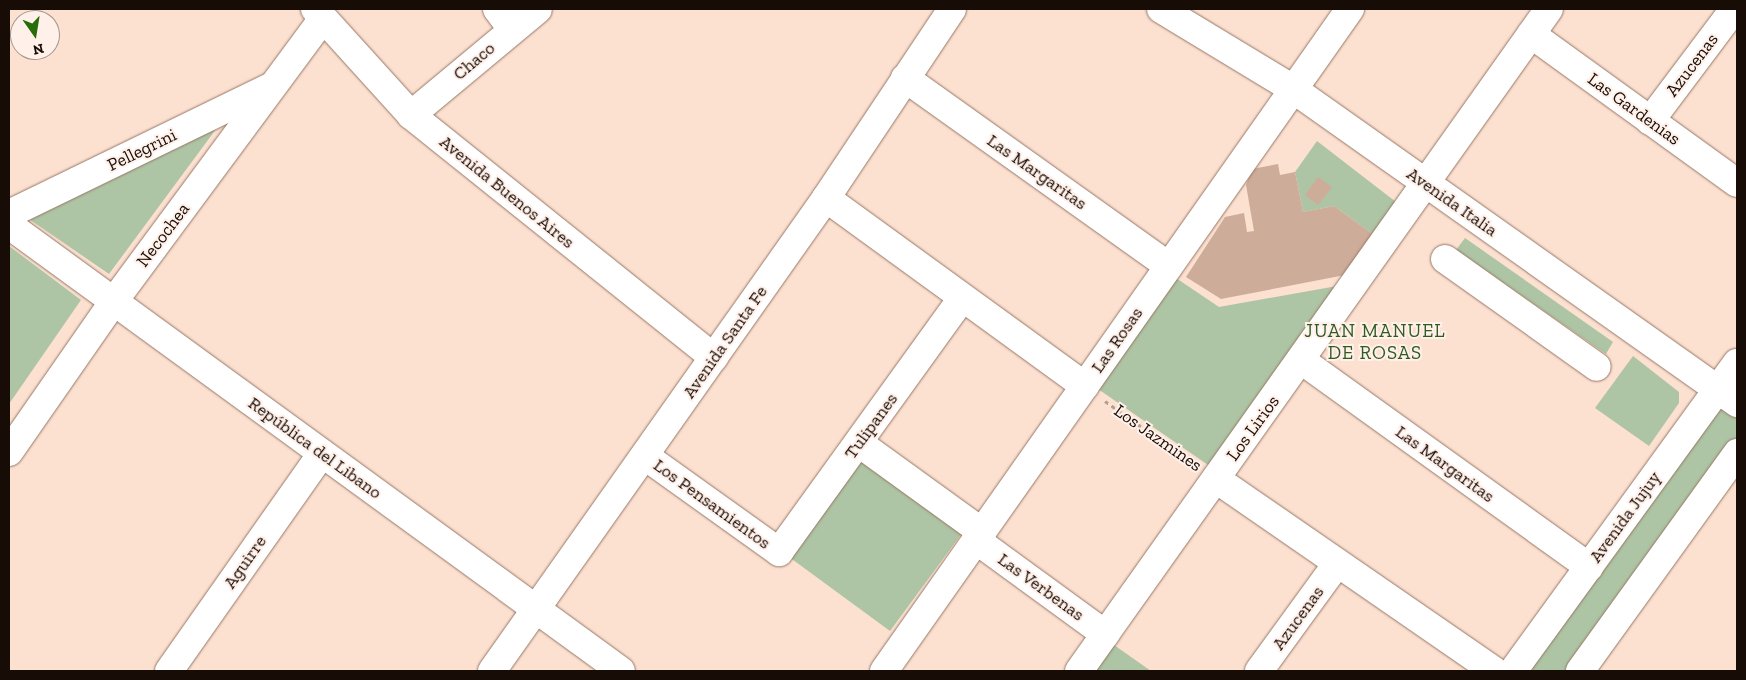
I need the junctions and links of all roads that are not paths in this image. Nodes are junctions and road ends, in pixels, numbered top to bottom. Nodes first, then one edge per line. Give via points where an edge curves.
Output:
1 (538, 9) edge
2 (952, 9) edge
3 (1162, 9) edge
4 (1350, 9) edge
5 (1549, 9) edge
6 (1734, 9) edge
7 (319, 14) edge
8 (505, 19) edge
9 (1531, 34) junction
10 (905, 78) junction
11 (275, 85) junction
12 (1293, 89) junction
13 (411, 115) junction
14 (1650, 121) junction
15 (1737, 183) edge
16 (1426, 184) junction
17 (826, 198) junction
18 (9, 214) edge
19 (9, 224) edge
20 (1445, 259) dead end
21 (1169, 266) junction
22 (962, 298) junction
23 (114, 301) junction
24 (714, 358) junction
25 (1301, 360) junction
26 (1737, 363) edge
27 (1597, 366) dead end
28 (1084, 386) junction
29 (1727, 397) edge
30 (859, 443) junction
31 (9, 452) edge
32 (322, 453) junction
33 (1737, 453) edge
34 (645, 456) junction
35 (1216, 479) junction
36 (979, 536) junction
37 (779, 552) joint
38 (1336, 565) junction
39 (1589, 567) junction
40 (537, 610) junction
41 (1105, 634) junction
42 (168, 671) edge
43 (492, 671) edge
44 (621, 671) edge
45 (884, 671) edge
46 (1079, 671) edge
47 (1259, 671) edge
48 (1494, 671) edge
49 (1513, 671) edge
50 (1580, 671) edge

1 - 8 street, Chaco
2 - 10 street, Avenida Santa Fe
3 - 12 street, Avenida Italia
4 - 12 street, Las Rosas
5 - 9 street, Los Lirios
6 - 14 street, Azucenas
7 - 11 street, Necochea
7 - 13 street, Avenida Buenos Aires
8 - 13 street, Chaco
9 - 14 street, Las Gardenias
9 - 16 street, Los Lirios
10 - 17 street, Avenida Santa Fe
10 - 21 street, Las Margaritas
11 - 18 street, Pellegrini
11 - 23 street, Necochea
12 - 16 street, Avenida Italia
12 - 21 street, Las Rosas
13 - 24 street, Avenida Buenos Aires
14 - 15 street, Las Gardenias
16 - 25 street, Los Lirios
16 - 29 street, Avenida Italia
17 - 22 street
17 - 24 street, Avenida Santa Fe
19 - 23 street, República del Libano
20 - 27 street
21 - 28 street, Las Rosas
22 - 28 street
22 - 30 street, Tulipanes
23 - 31 street, Necochea
23 - 32 street, República del Libano
24 - 34 street, Avenida Santa Fe
25 - 35 street, Los Lirios
25 - 39 street, Las Margaritas
26 - 29 street, Avenida Jujuy
28 - 36 street, Las Rosas
29 - 39 street, Avenida Jujuy
30 - 36 street, Las Verbenas
30 - 37 street, Tulipanes
32 - 40 street, República del Libano
32 - 42 street, Aguirre
33 - 50 street
34 - 37 street, Los Pensamientos
34 - 40 street, Avenida Santa Fe
35 - 38 street, Los Jazmines
35 - 41 street, Los Lirios
36 - 41 street, Las Verbenas
36 - 45 street, Las Rosas
38 - 47 street, Azucenas
38 - 48 street, Los Jazmines
39 - 49 street, Avenida Jujuy
40 - 43 street, Avenida Santa Fe
40 - 44 street, República del Libano
41 - 46 street, Los Lirios

